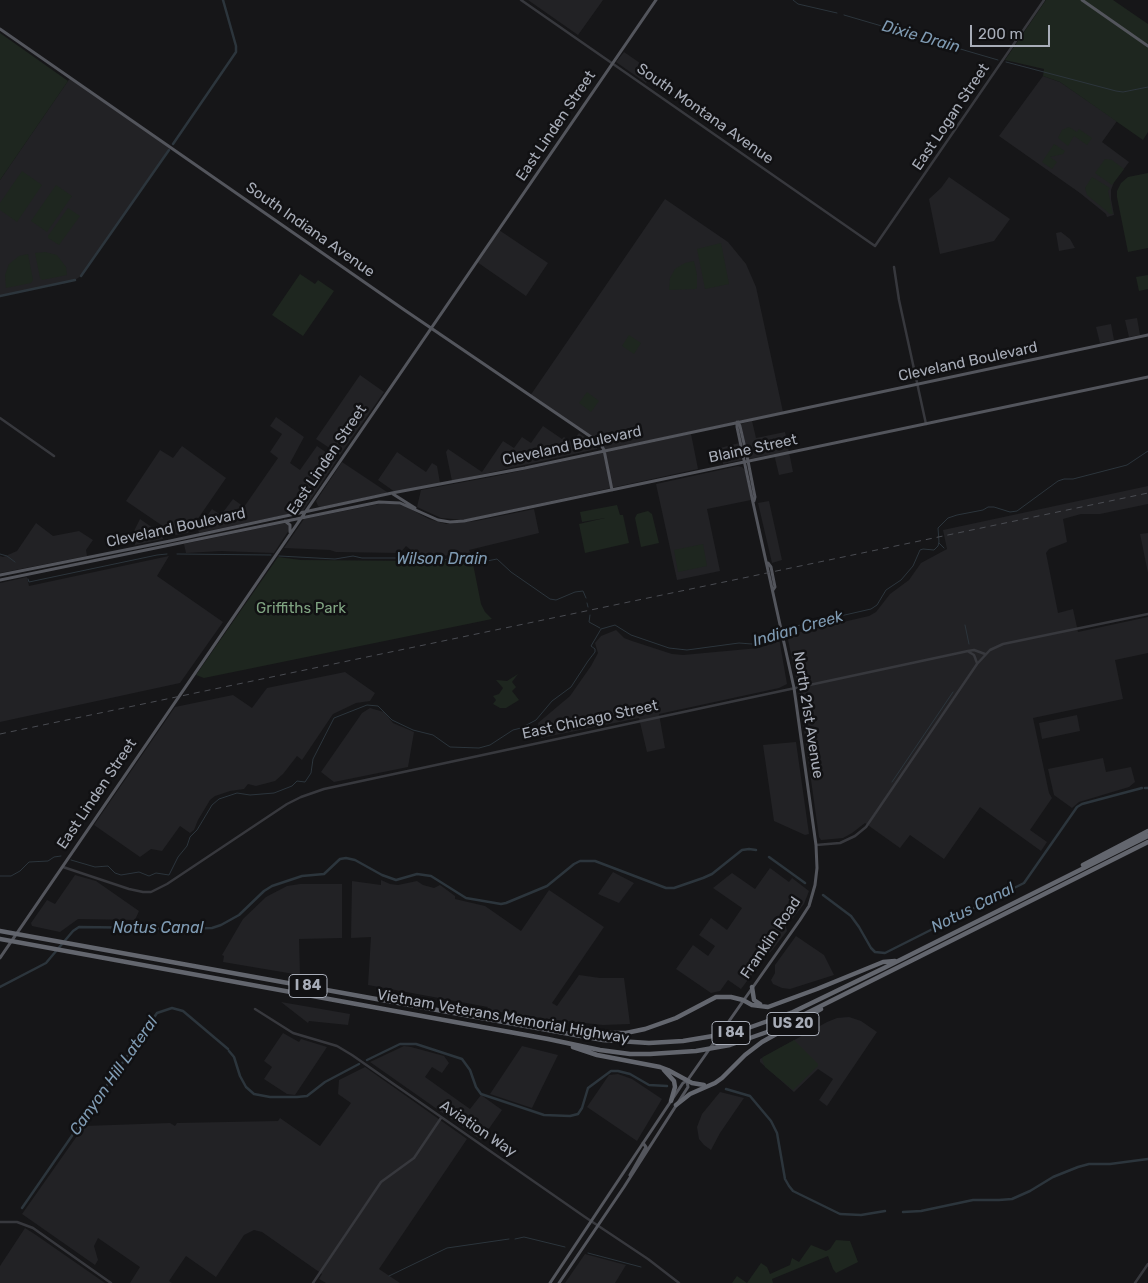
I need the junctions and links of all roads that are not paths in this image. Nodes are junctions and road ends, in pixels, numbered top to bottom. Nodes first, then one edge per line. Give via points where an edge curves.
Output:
1 (521, 0) edge
2 (656, 0) edge
3 (1044, 0) edge
4 (1082, 0) edge
5 (0, 29) edge
6 (1148, 46) edge
7 (612, 63) junction
8 (875, 246) joint
9 (894, 267) dead end
10 (431, 328) junction
11 (1148, 335) edge
12 (1148, 377) edge
13 (918, 384) junction
14 (0, 418) edge
15 (737, 422) junction
16 (926, 424) junction
17 (604, 450) junction
18 (54, 456) dead end
19 (746, 462) junction
20 (612, 490) junction
21 (405, 491) junction
22 (392, 494) junction
23 (314, 499) junction
24 (404, 500) junction
25 (364, 504) joint
26 (320, 509) junction
27 (417, 510) junction
28 (304, 513) junction
29 (302, 517) junction
30 (285, 520) junction
31 (290, 534) junction
32 (0, 575) edge
33 (0, 580) edge
34 (1148, 614) edge
35 (968, 652) junction
36 (986, 654) junction
37 (977, 664) junction
38 (794, 688) junction
39 (1148, 831) edge
40 (1148, 836) edge
41 (1148, 842) edge
42 (816, 845) junction
43 (62, 866) junction
44 (1039, 890) junction
45 (0, 932) edge
46 (1, 940) edge
47 (0, 958) edge
48 (898, 961) junction
49 (752, 987) junction
50 (846, 994) junction
51 (743, 1000) junction
52 (779, 1002) junction
53 (255, 1008) dead end
54 (550, 1030) junction
55 (548, 1039) junction
56 (660, 1067) junction
57 (687, 1081) junction
58 (706, 1085) junction
59 (671, 1101) junction
60 (676, 1105) junction
61 (441, 1117) junction
62 (643, 1143) junction
63 (629, 1180) junction
64 (0, 1222) edge
65 (591, 1222) junction
66 (598, 1226) junction
67 (1148, 1264) edge
68 (111, 1283) edge
69 (313, 1283) edge
70 (550, 1283) edge
71 (560, 1283) edge
72 (679, 1283) edge
73 (1135, 1283) edge

1 - 7 street, South Montana Avenue
2 - 7 main road, East Linden Street
3 - 8 street, East Logan Street
4 - 6 main road
5 - 10 main road, South Indiana Avenue
7 - 8 street, South Montana Avenue
7 - 10 main road, East Linden Street
9 - 13 street
10 - 17 main road, South Indiana Avenue via 600,443
10 - 23 main road, East Linden Street
11 - 13 main road, Cleveland Boulevard
12 - 16 main road, Blaine Street
13 - 15 main road, Cleveland Boulevard
13 - 16 street
14 - 18 street
15 - 17 main road, Cleveland Boulevard
15 - 19 main road, North 21st Avenue
16 - 19 main road, Blaine Street
17 - 20 main road
17 - 21 main road, Cleveland Boulevard
19 - 20 main road, Blaine Street
19 - 38 main road, North 21st Avenue via 767,563 771,567
20 - 27 main road, Blaine Street via 455,522 438,520
21 - 22 main road, Cleveland Boulevard
21 - 24 main road
22 - 24 main road
22 - 26 main road, Cleveland Boulevard
23 - 26 main road via 314,506
23 - 28 main road, East Linden Street
24 - 27 main road
25 - 27 main road, Blaine Street via 390,502
25 - 29 main road, Cleveland Boulevard
26 - 28 main road, Cleveland Boulevard
28 - 29 main road, East Linden Street
28 - 32 main road, Cleveland Boulevard
29 - 30 main road, Cleveland Boulevard
29 - 31 main road, East Linden Street
30 - 31 main road via 290,525
30 - 33 main road, Cleveland Boulevard
31 - 43 main road, East Linden Street
34 - 36 street via 1003,644
35 - 36 street, East Chicago Street via 974,650
35 - 37 street via 974,655
35 - 38 street, East Chicago Street
36 - 37 street
37 - 42 street via 866,827 840,843
38 - 42 main road, North 21st Avenue
38 - 43 street, East Chicago Street via 312,792 287,804 151,892 129,889
39 - 44 highway
40 - 44 highway, Vietnam Veterans Memorial Highway / I 84
41 - 50 highway, Vietnam Veterans Memorial Highway / I 84
42 - 49 main road, Franklin Road via 816,878 809,906
43 - 47 main road, East Linden Street
44 - 48 highway, Vietnam Veterans Memorial Highway / I 84
45 - 54 highway, Vietnam Veterans Memorial Highway / I 84
46 - 55 highway, Vietnam Veterans Memorial Highway / I 84
48 - 52 highway, US 20 via 883,962
48 - 54 highway, Vietnam Veterans Memorial Highway / I 84 via 793,1012 751,1028 708,1038 628,1042
49 - 51 main road, Franklin Road
49 - 52 highway via 758,1004
50 - 55 highway, Vietnam Veterans Memorial Highway / I 84 via 767,1032 730,1045 696,1051 630,1054
50 - 58 highway, US 20 via 762,1042 722,1078
51 - 52 highway, US 20 via 761,1007
51 - 54 highway via 716,997 661,1024 626,1033
51 - 57 main road, Franklin Road / US 20
53 - 61 street, Aviation Way via 293,1033 337,1046 352,1054
55 - 56 highway via 597,1055
56 - 57 highway
56 - 59 highway via 674,1081
57 - 58 highway
57 - 59 main road, Franklin Road / US 20
57 - 60 main road, Franklin Road / US 20 via 688,1087
58 - 60 highway, US 20
59 - 62 main road, Franklin Road / US 20
60 - 63 main road, Franklin Road / US 20
61 - 65 street, Aviation Way
61 - 69 street via 414,1158 381,1182
62 - 63 main road via 646,1147
62 - 65 main road, Franklin Road / US 20
63 - 66 main road, Franklin Road / US 20
64 - 68 street via 16,1222 33,1228
65 - 66 street, Aviation Way
65 - 70 main road, US 20
66 - 71 main road, US 20
66 - 72 street, Aviation Way
67 - 73 street

